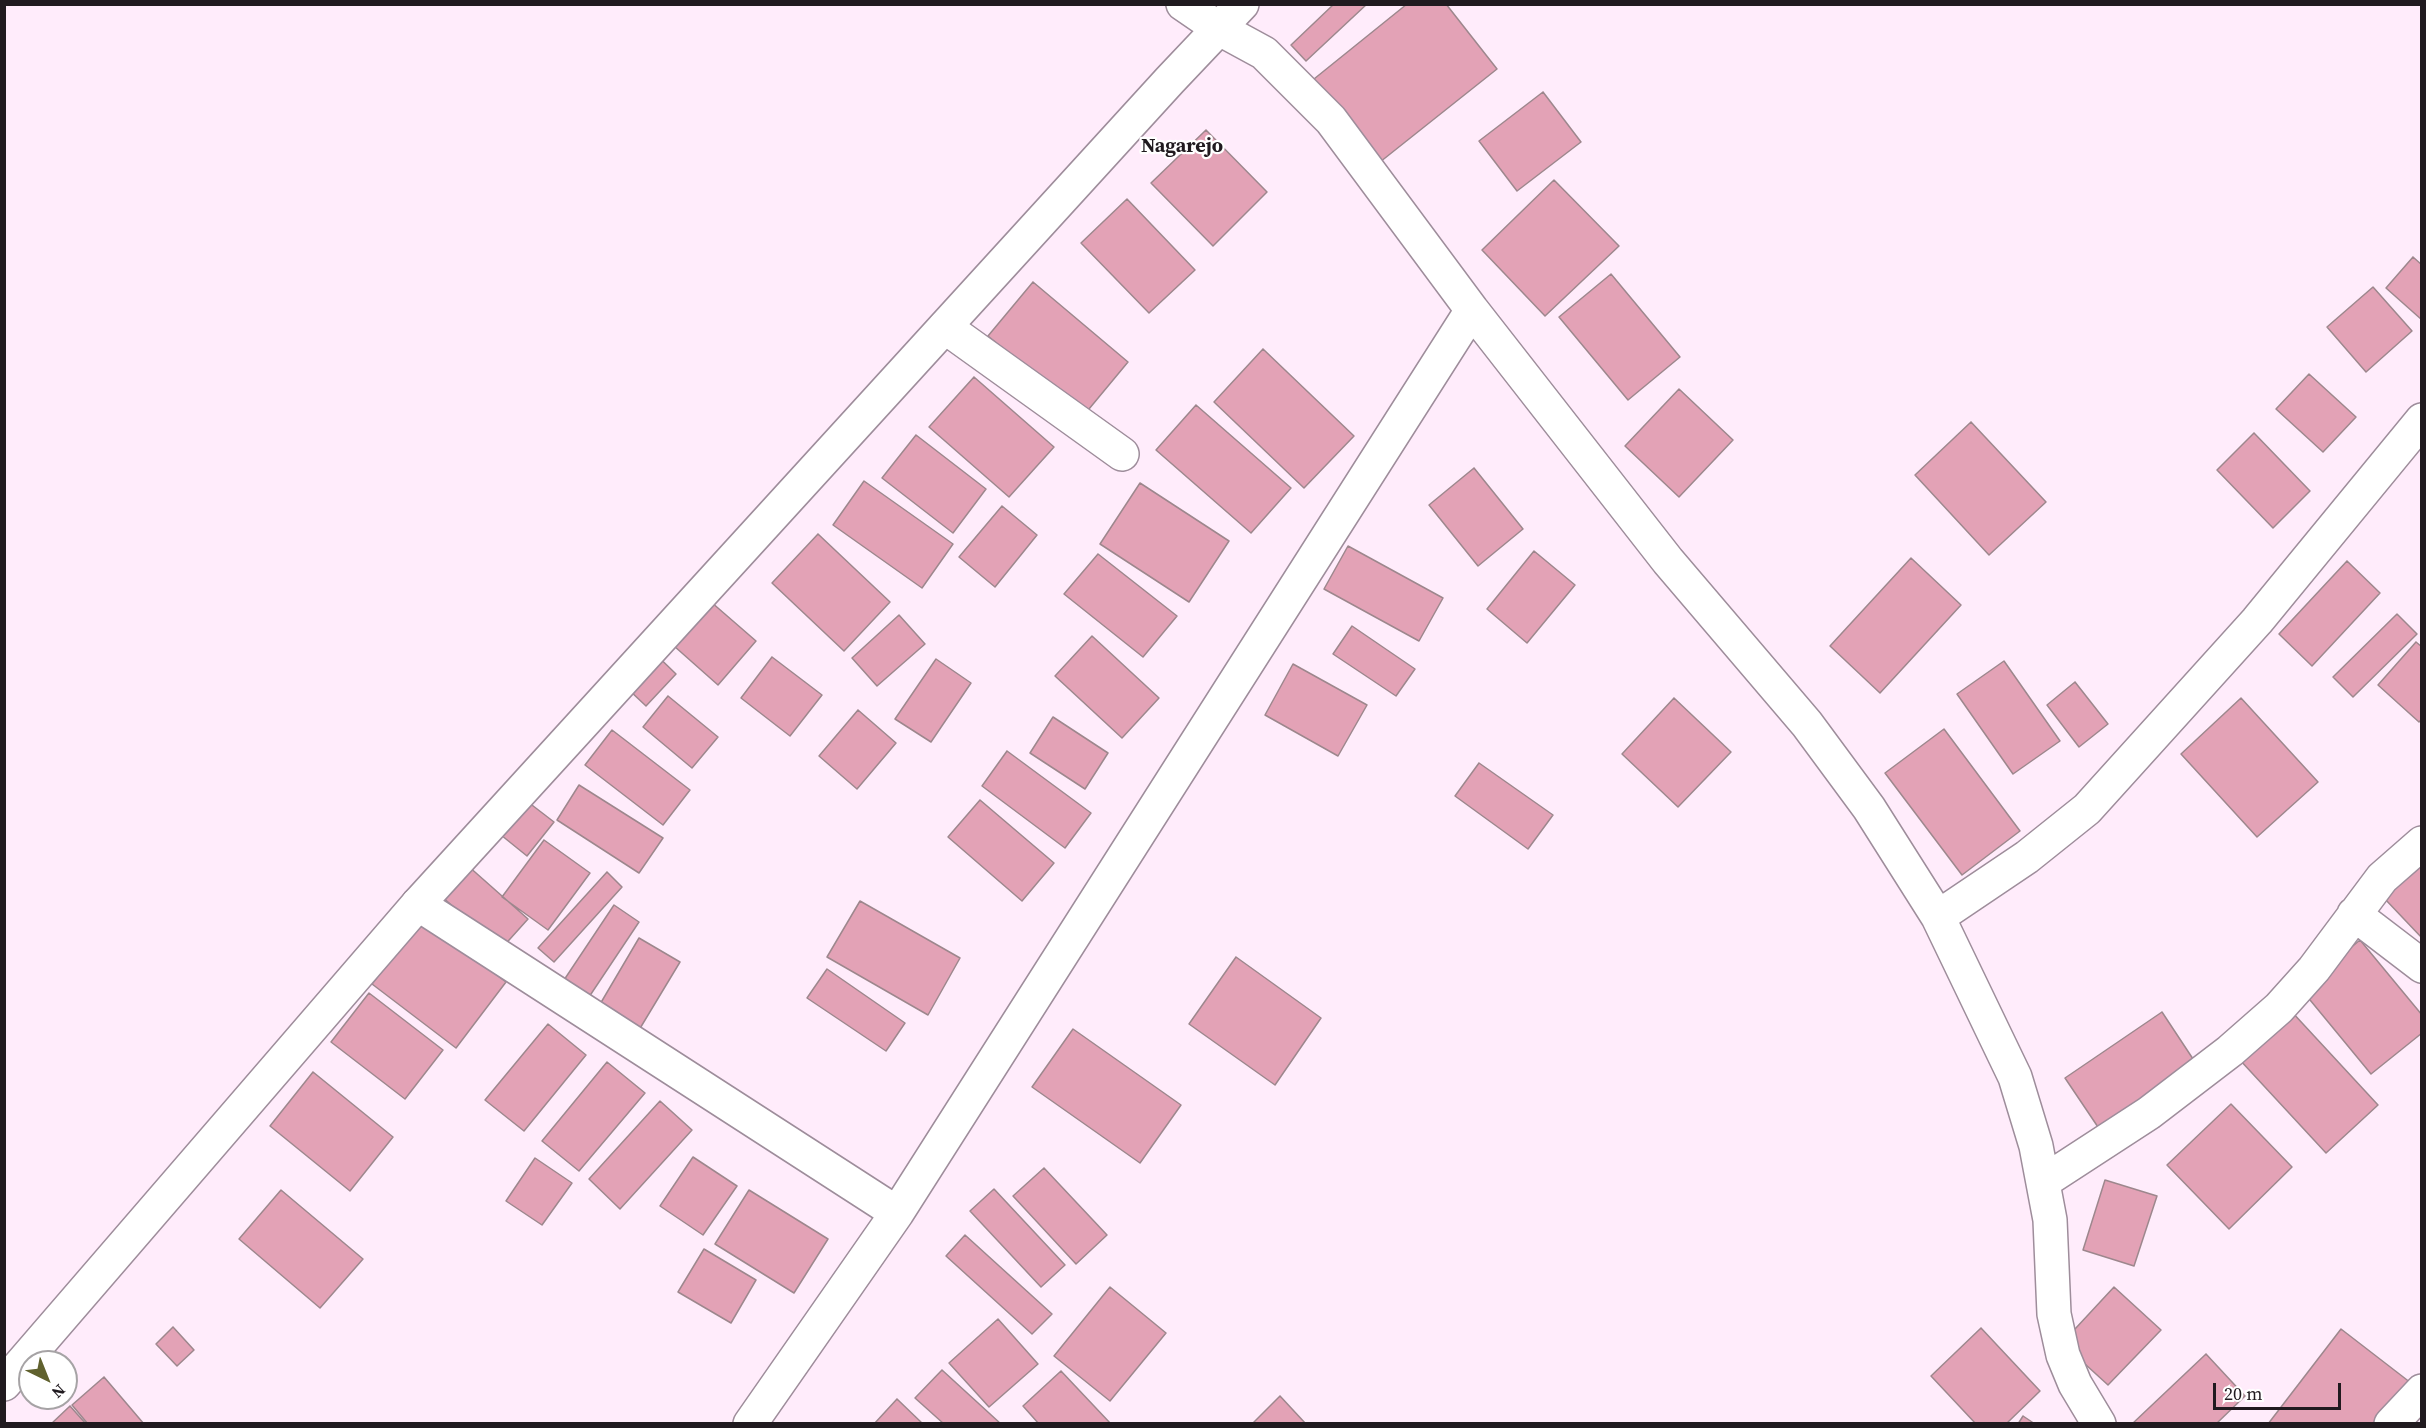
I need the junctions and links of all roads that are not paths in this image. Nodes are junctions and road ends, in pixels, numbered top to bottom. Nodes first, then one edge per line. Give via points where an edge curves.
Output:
1 (1183, 4) edge
2 (1242, 4) edge
3 (1218, 28) junction
4 (1472, 310) junction
5 (945, 327) junction
6 (2421, 420) edge
7 (1122, 454) dead end
8 (2421, 843) edge
9 (418, 904) junction
10 (2354, 914) junction
11 (1938, 917) junction
12 (2421, 966) edge
13 (2043, 1182) junction
14 (897, 1213) junction
15 (4, 1384) edge
16 (2421, 1391) edge
17 (750, 1424) edge
18 (2099, 1424) edge
19 (2391, 1424) edge

1 - 3 street
2 - 3 street
3 - 4 street via 1264,53 1331,120
3 - 5 street
4 - 11 street via 1668,561 1807,724 1869,808
4 - 14 street
5 - 7 street
5 - 9 street
6 - 11 street via 2257,621 2087,809 2027,857
8 - 10 street via 2382,878
9 - 14 street
9 - 15 street
10 - 12 street
10 - 13 street via 2279,1008 2230,1051 2149,1113
11 - 13 street via 2015,1077
13 - 18 street via 2050,1220 2054,1314 2063,1354
14 - 17 street
16 - 19 street

